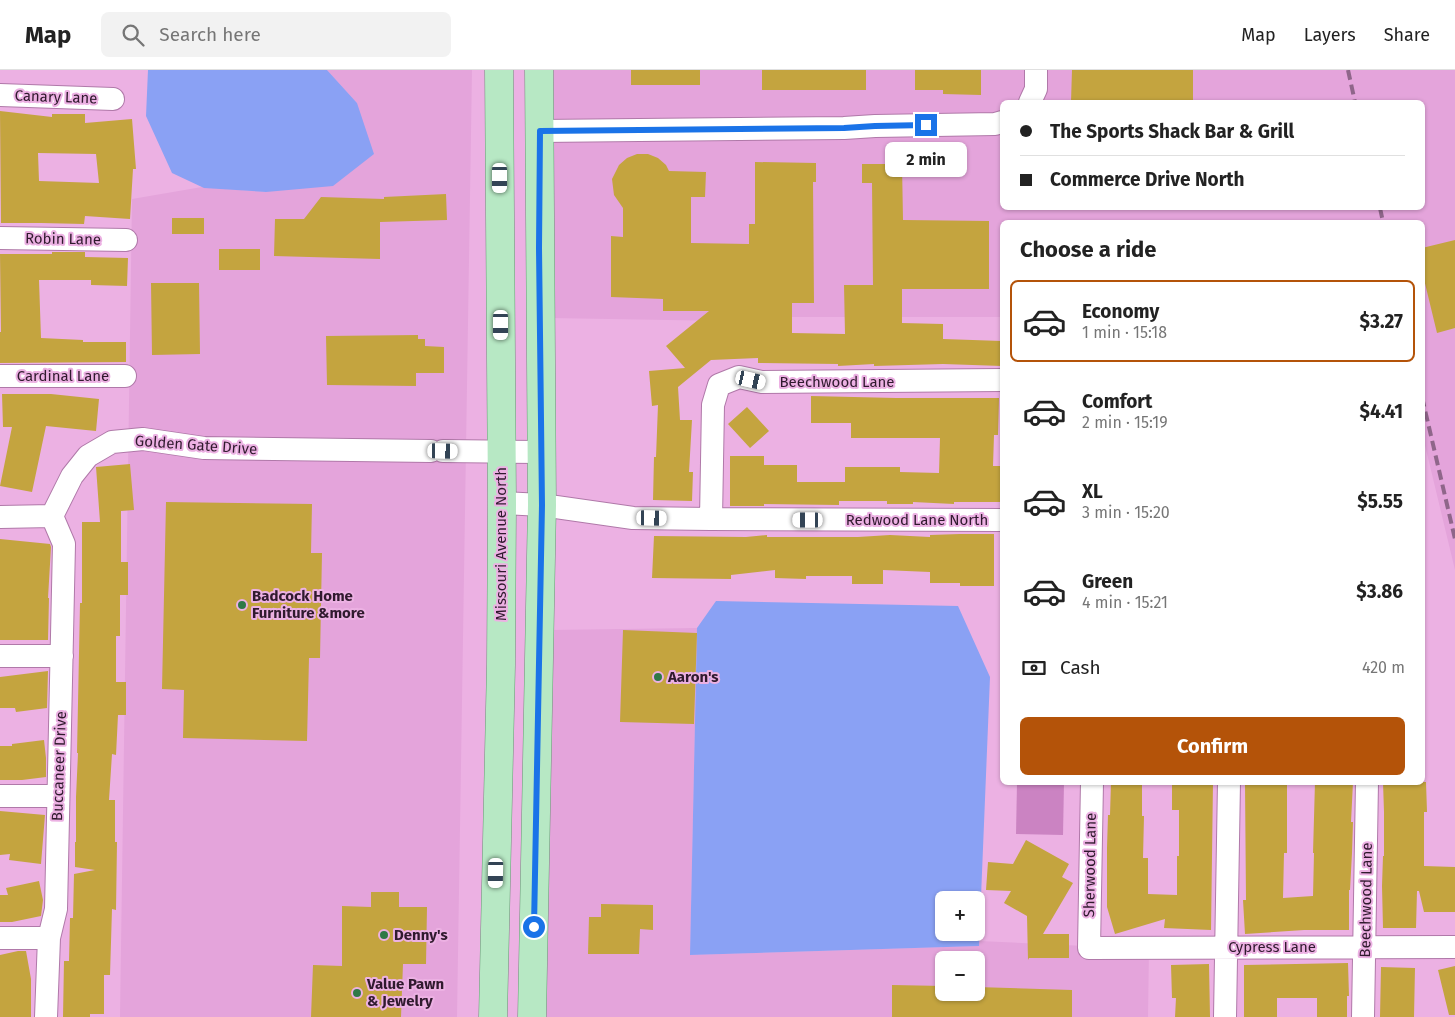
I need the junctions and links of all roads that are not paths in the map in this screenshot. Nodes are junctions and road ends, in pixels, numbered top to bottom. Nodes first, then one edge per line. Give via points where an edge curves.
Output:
1 (499, 70) edge
2 (539, 70) edge
3 (1036, 70) edge
4 (0, 95) edge
5 (112, 99) dead end
6 (1031, 100) edge
7 (1000, 123) edge
8 (540, 131) junction
9 (500, 143) junction
10 (0, 238) edge
11 (126, 240) dead end
12 (539, 248) junction
13 (0, 376) edge
14 (125, 376) dead end
15 (1000, 380) edge
16 (502, 452) junction
17 (541, 452) junction
18 (502, 503) junction
19 (542, 505) junction
20 (0, 516) edge
21 (52, 516) junction
22 (711, 520) junction
23 (1000, 520) edge
24 (0, 656) edge
25 (62, 656) junction
26 (1092, 785) edge
27 (1229, 785) edge
28 (1368, 785) edge
29 (0, 796) edge
30 (58, 796) junction
31 (0, 938) edge
32 (49, 938) junction
33 (1365, 947) junction
34 (1455, 947) edge
35 (1089, 948) joint
36 (1226, 948) junction
37 (46, 1017) edge
38 (493, 1017) edge
39 (532, 1017) edge
40 (1225, 1017) edge
41 (1363, 1017) edge

1 - 8 main road via 512,100 527,123
1 - 9 main road, Missouri Avenue North
2 - 8 main road
3 - 6 street via 1036,89
4 - 5 street, Canary Lane
7 - 8 street via 844,128
8 - 12 main road
9 - 12 main road via 521,163 524,216
9 - 16 main road, Missouri Avenue North
10 - 11 street, Robin Lane
12 - 17 main road
13 - 14 street, Cardinal Lane
15 - 22 street, Beechwood Lane via 762,382 739,377 719,385 713,405
16 - 17 street, Golden Gate Drive
16 - 18 main road, Missouri Avenue North
16 - 21 street, Golden Gate Drive via 204,448 143,439 112,442 88,456 72,476
17 - 19 main road
18 - 19 street, Redwood Lane North
18 - 38 main road, Missouri Avenue North
19 - 22 street, Redwood Lane North via 633,518
19 - 39 main road
20 - 21 street
21 - 25 street, Buccaneer Drive via 64,544
22 - 23 street, Redwood Lane North
24 - 25 street
25 - 30 street, Buccaneer Drive
26 - 35 street, Sherwood Lane
27 - 36 street
28 - 33 street, Beechwood Lane
29 - 30 street
30 - 32 street, Buccaneer Drive via 56,909
31 - 32 street
32 - 37 street, Buccaneer Drive
33 - 34 street, Cypress Lane
33 - 36 street, Cypress Lane
33 - 41 street, Beechwood Lane
35 - 36 street, Cypress Lane
36 - 40 street

